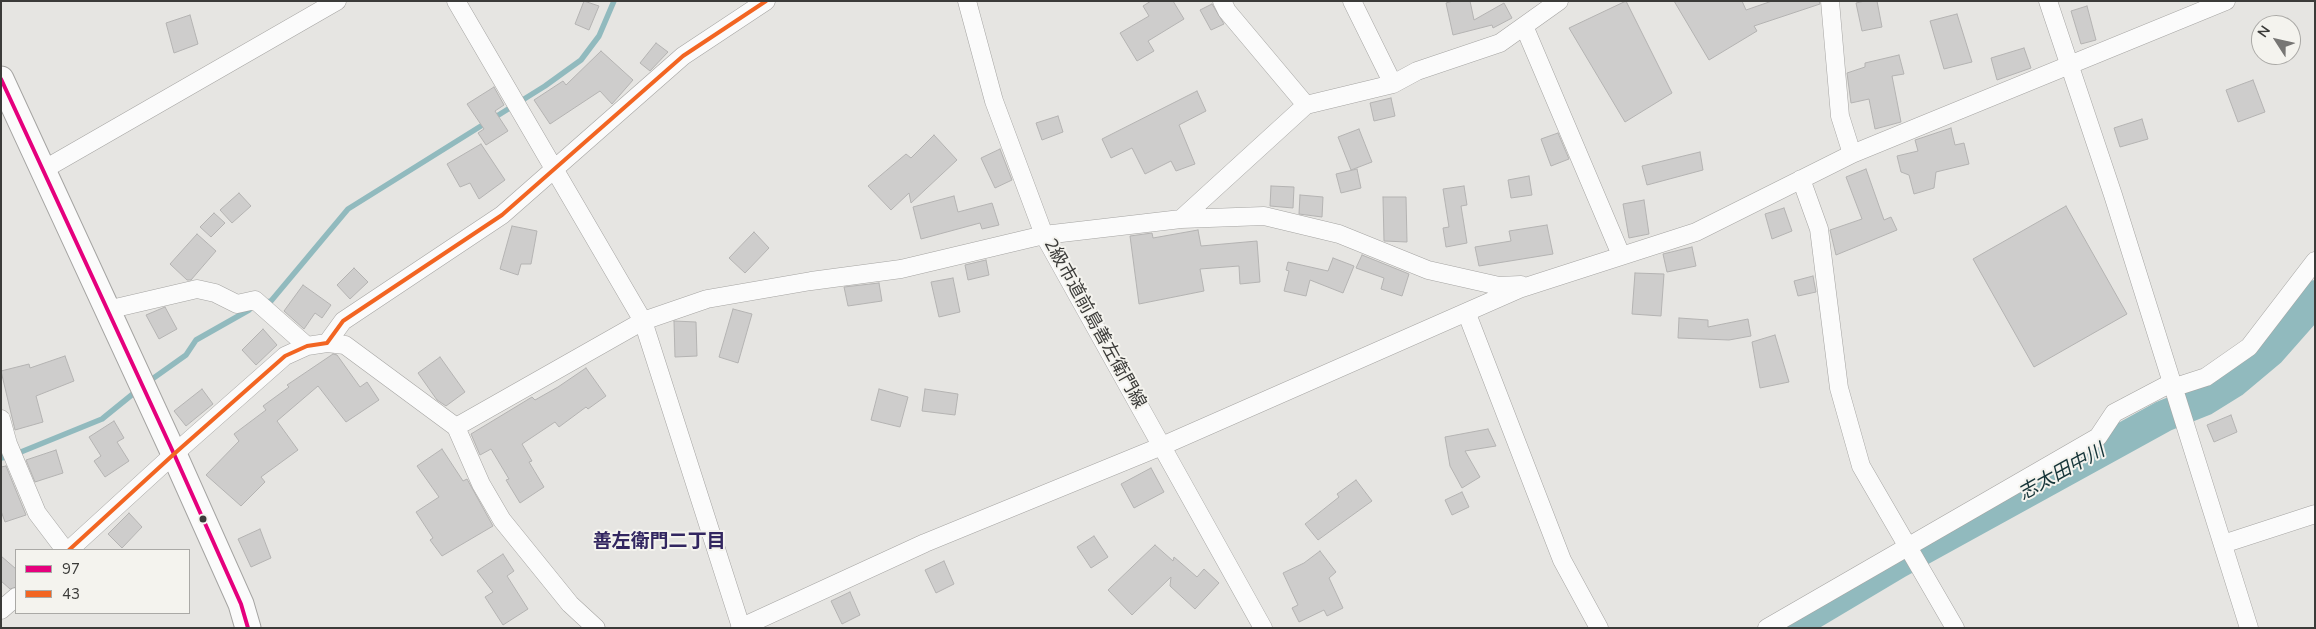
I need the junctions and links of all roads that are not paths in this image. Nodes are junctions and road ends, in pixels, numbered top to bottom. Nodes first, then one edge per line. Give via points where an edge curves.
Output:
1 (337, 1) edge
2 (456, 1) edge
3 (766, 1) edge
4 (967, 1) edge
5 (1222, 1) edge
6 (1352, 1) edge
7 (1559, 1) edge
8 (1830, 1) edge
9 (2048, 1) edge
10 (2226, 1) edge
11 (1524, 26) junction
12 (2070, 66) junction
13 (1, 79) edge
14 (1393, 84) junction
15 (1306, 105) junction
16 (1852, 154) junction
17 (43, 170) junction
18 (555, 171) junction
19 (1802, 179) junction
20 (1181, 219) junction
21 (1044, 235) junction
22 (1622, 255) junction
23 (2315, 260) edge
24 (1534, 284) junction
25 (107, 310) junction
26 (1467, 314) junction
27 (643, 321) junction
28 (327, 343) junction
29 (307, 346) junction
30 (2173, 389) junction
31 (1, 419) edge
32 (456, 427) junction
33 (1162, 446) junction
34 (174, 454) junction
35 (2315, 514) edge
36 (2223, 544) junction
37 (1907, 547) junction
38 (63, 549) edge
39 (70, 549) edge
40 (15, 598) edge
41 (1, 610) edge
42 (740, 627) edge
43 (248, 628) edge
44 (596, 628) edge
45 (1263, 628) edge
46 (1599, 628) edge
47 (1767, 628) edge
48 (1955, 628) edge
49 (2249, 628) edge

1 - 17 street
2 - 18 street
3 - 18 street via 682,56
4 - 21 street, 2級市道前島善左衛門線 via 994,101
5 - 15 street
6 - 14 street
7 - 11 street
8 - 16 street via 1840,116
9 - 12 street
10 - 12 street
11 - 14 street via 1500,43 1416,71
11 - 22 street
12 - 16 street
12 - 30 street
13 - 17 main road
14 - 15 street
15 - 20 street
16 - 19 street
17 - 25 main road
18 - 27 street
18 - 28 street via 502,215 344,321
19 - 22 street via 1696,232
19 - 37 street via 1819,229 1839,388 1861,466
20 - 21 street
20 - 24 street via 1264,216 1340,234 1428,270 1498,286
21 - 27 street via 901,269 707,299
21 - 33 street, 2級市道前島善左衛門線
22 - 24 street
23 - 30 street via 2249,347 2206,377
24 - 26 street
25 - 29 street via 197,289 237,304 255,300
25 - 34 main road
26 - 33 street
26 - 46 street via 1562,560
27 - 32 street
27 - 42 street
28 - 29 street
28 - 32 street via 345,345
29 - 34 street via 285,356
30 - 36 street
30 - 37 street via 2114,413 2098,438
31 - 38 street via 37,512
32 - 44 street via 481,484 502,520 570,604
33 - 42 street via 926,543
33 - 45 street, 2級市道前島善左衛門線
34 - 39 street
34 - 43 main road
35 - 36 street
36 - 49 street
37 - 47 street
37 - 48 street
40 - 41 street

